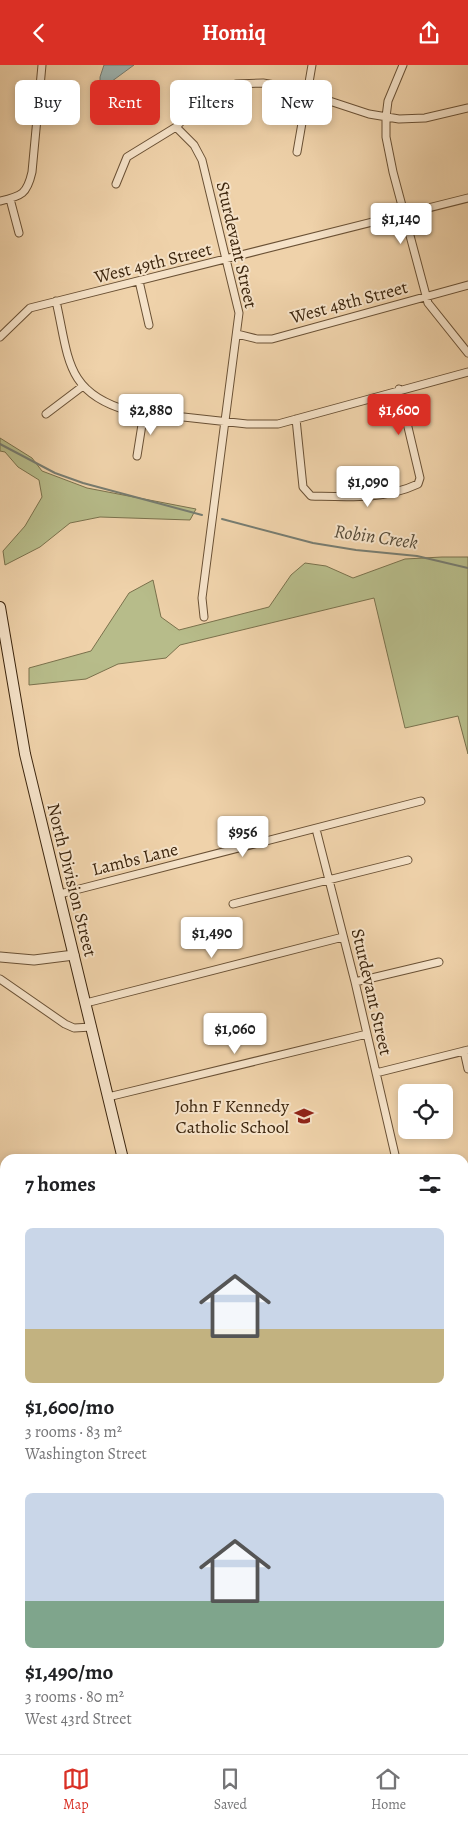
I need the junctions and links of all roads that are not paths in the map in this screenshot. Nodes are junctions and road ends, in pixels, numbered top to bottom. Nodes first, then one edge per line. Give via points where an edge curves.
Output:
1 (42, 65) edge
2 (312, 65) edge
3 (403, 65) edge
4 (309, 80) edge
5 (262, 83) edge
6 (332, 101) edge
7 (468, 108) edge
8 (386, 117) junction
9 (301, 125) edge
10 (176, 127) junction
11 (297, 152) dead end
12 (116, 184) dead end
13 (468, 198) edge
14 (10, 199) junction
15 (0, 201) edge
16 (404, 214) junction
17 (19, 233) dead end
18 (228, 260) junction
19 (139, 281) junction
20 (468, 285) edge
21 (426, 296) junction
22 (56, 301) junction
23 (149, 325) dead end
24 (237, 334) junction
25 (0, 337) edge
26 (468, 353) edge
27 (468, 372) edge
28 (83, 386) junction
29 (399, 389) junction
30 (144, 412) junction
31 (46, 414) dead end
32 (296, 419) junction
33 (226, 422) junction
34 (137, 456) dead end
35 (0, 607) edge
36 (204, 617) dead end
37 (421, 801) dead end
38 (317, 833) dead end
39 (408, 860) dead end
40 (329, 879) junction
41 (60, 894) junction
42 (233, 904) dead end
43 (343, 937) junction
44 (74, 955) junction
45 (0, 957) edge
46 (439, 962) dead end
47 (0, 979) edge
48 (355, 981) junction
49 (86, 1003) junction
50 (92, 1027) junction
51 (367, 1034) junction
52 (466, 1051) edge
53 (468, 1069) edge
54 (376, 1073) junction
55 (108, 1097) junction
56 (122, 1154) edge
57 (395, 1154) edge

1 - 14 street via 29,186 19,196
2 - 4 street
3 - 8 street via 388,101
5 - 10 street via 236,84 218,90 199,103
6 - 8 street
7 - 8 street via 425,118
8 - 16 street via 388,148
9 - 11 street
10 - 12 street via 127,157
10 - 18 street, Sturdevant Street via 194,145 202,160
13 - 16 street, West 49th Street
14 - 15 street
14 - 17 street
16 - 18 street, West 49th Street
16 - 21 street
18 - 19 street, West 49th Street
18 - 24 street, Sturdevant Street via 238,302
19 - 22 street, West 49th Street
19 - 23 street
20 - 21 street, West 48th Street
21 - 24 street, West 48th Street via 272,339
21 - 26 street via 433,312
22 - 25 street, West 49th Street via 30,308
22 - 28 street via 71,367
24 - 33 street, Sturdevant Street
27 - 29 street
28 - 30 street via 92,396 112,406
28 - 31 street
29 - 32 street
29 - 32 street via 420,478 418,484 377,496 311,496 303,487
30 - 33 street
30 - 34 street
32 - 33 street via 265,425
33 - 36 street, Sturdevant Street via 202,598
35 - 41 main road, North Division Street via 25,754
37 - 41 street, Lambs Lane
38 - 40 street, Sturdevant Street
39 - 40 street
40 - 42 street
40 - 43 street, Sturdevant Street
41 - 44 main road, North Division Street
43 - 48 street, Sturdevant Street
43 - 49 street
44 - 45 street via 34,960
44 - 49 main road, North Division Street
46 - 48 street
47 - 50 street via 65,1024 74,1028
48 - 51 street, Sturdevant Street
49 - 50 main road, North Division Street
50 - 55 main road, North Division Street
51 - 54 street, Sturdevant Street
51 - 55 street
52 - 53 street
52 - 54 street
54 - 57 street, Sturdevant Street
55 - 56 main road, North Division Street

